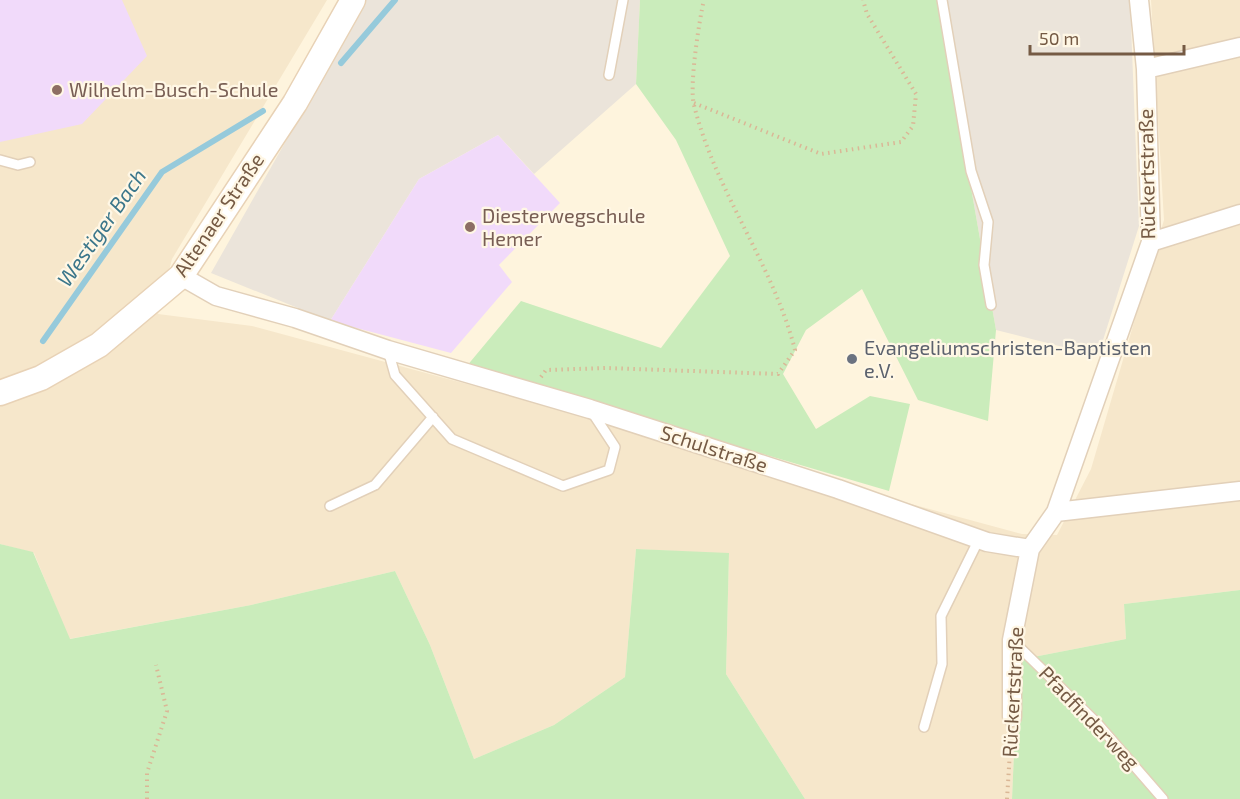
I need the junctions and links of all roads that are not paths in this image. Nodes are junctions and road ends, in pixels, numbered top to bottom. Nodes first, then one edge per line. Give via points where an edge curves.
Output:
1 (353, 0) edge
2 (623, 0) edge
3 (942, 0) edge
4 (1139, 0) edge
5 (1240, 47) edge
6 (1146, 69) junction
7 (609, 75) dead end
8 (0, 160) edge
9 (30, 162) dead end
10 (1240, 214) edge
11 (1151, 242) junction
12 (181, 276) junction
13 (991, 305) dead end
14 (388, 350) junction
15 (0, 393) edge
16 (590, 409) junction
17 (433, 417) junction
18 (1240, 491) edge
19 (330, 506) dead end
20 (1056, 512) junction
21 (979, 539) junction
22 (1030, 549) junction
23 (1012, 640) junction
24 (1012, 717) road end
25 (924, 727) dead end
26 (1163, 799) edge

1 - 12 main road, Altenaer Straße via 295,103
2 - 7 lane
3 - 13 lane via 971,171 988,222 984,265
4 - 6 street, Rückertstraße
5 - 6 street
6 - 11 street, Rückertstraße
8 - 9 lane via 18,165
10 - 11 street
11 - 20 street, Rückertstraße
12 - 14 street, Schulstraße via 216,296
12 - 15 main road, Altenaer Straße via 99,345 41,378
14 - 16 street, Schulstraße
14 - 17 lane via 395,375
16 - 17 lane via 615,447 609,470 563,486 452,439
16 - 21 street, Schulstraße
17 - 19 lane via 375,485
18 - 20 street
20 - 22 street
21 - 22 street, Schulstraße
21 - 25 lane via 941,616 942,664
22 - 23 street, Rückertstraße
23 - 24 street, Rückertstraße
23 - 26 lane, Pfadfinderweg via 1097,723

